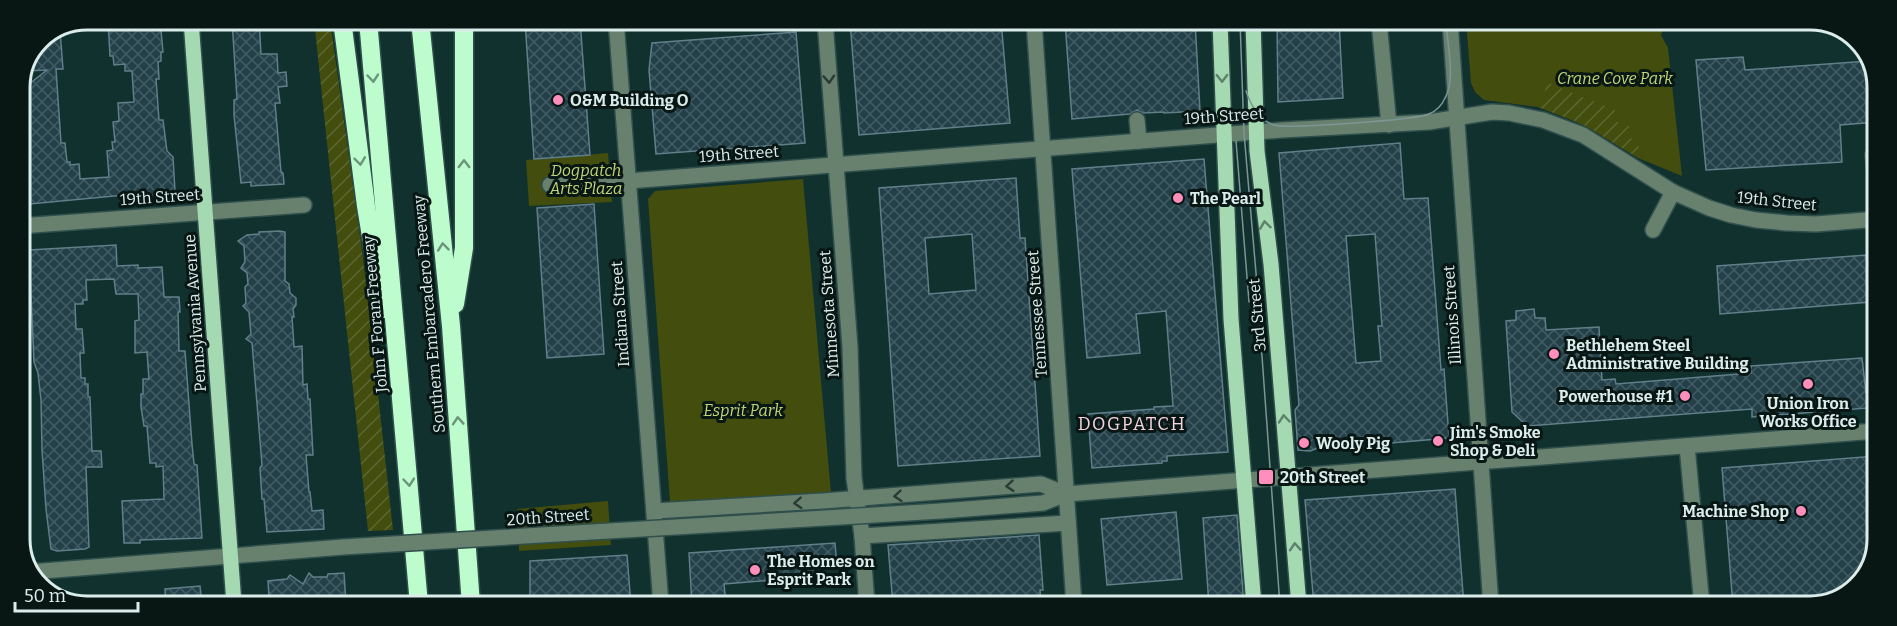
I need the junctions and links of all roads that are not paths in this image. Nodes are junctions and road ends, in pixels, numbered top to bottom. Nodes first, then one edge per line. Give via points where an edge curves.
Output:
1 (192, 30) edge
2 (343, 30) edge
3 (369, 30) edge
4 (421, 30) edge
5 (464, 30) edge
6 (617, 30) edge
7 (826, 30) edge
8 (1035, 30) edge
9 (1220, 30) edge
10 (1253, 30) edge
11 (1451, 30) edge
12 (1380, 32) dead end
13 (1457, 118) junction
14 (1137, 120) dead end
15 (1389, 125) junction
16 (1257, 132) junction
17 (1223, 135) junction
18 (1139, 141) junction
19 (1044, 149) junction
20 (836, 165) junction
21 (628, 180) junction
22 (550, 185) dead end
23 (1673, 192) junction
24 (304, 205) dead end
25 (206, 212) junction
26 (1867, 220) edge
27 (30, 225) edge
28 (1653, 230) dead end
29 (451, 326) junction
30 (1867, 431) edge
31 (406, 441) junction
32 (1687, 446) junction
33 (1480, 461) junction
34 (1289, 478) junction
35 (1244, 481) junction
36 (1066, 494) junction
37 (857, 499) junction
38 (654, 511) junction
39 (1068, 523) junction
40 (862, 536) junction
41 (229, 555) junction
42 (40, 571) edge
43 (233, 596) edge
44 (417, 596) edge
45 (470, 596) edge
46 (660, 596) edge
47 (866, 596) edge
48 (1073, 596) edge
49 (1253, 596) edge
50 (1298, 596) edge
51 (1490, 596) edge
52 (1700, 596) edge

1 - 25 main road, Pennsylvania Avenue
2 -> 31 highway via 366,206
3 -> 31 highway, John F Foran Freeway
29 -> 4 highway, Southern Embarcadero Freeway
29 -> 5 highway via 464,248
6 - 21 street, Indiana Street
7 -> 20 street, Minnesota Street
8 - 19 street, Tennessee Street
9 -> 17 main road, 3rd Street
10 - 16 main road, 3rd Street
11 - 13 street, Illinois Street
12 - 15 street
13 - 15 street, 19th Street
13 - 23 street, 19th Street via 1492,112 1543,120 1583,135
13 - 33 street, Illinois Street
14 - 18 street
15 - 16 street, 19th Street
16 - 17 street, 19th Street
34 -> 16 main road, 3rd Street
17 - 18 street, 19th Street
17 - 35 main road, 3rd Street via 1231,319
18 - 19 street, 19th Street
19 - 20 street, 19th Street
19 - 36 street, Tennessee Street
20 - 21 street, 19th Street
20 - 37 street, Minnesota Street
21 - 22 street, 19th Street via 602,186 591,182
21 - 38 street, Indiana Street
23 - 26 street, 19th Street via 1709,208 1756,220 1816,224
23 - 28 street
24 - 25 street, 19th Street
25 - 27 street, 19th Street
25 - 41 main road, Pennsylvania Avenue
45 -> 29 highway, Southern Embarcadero Freeway
30 - 32 street, 20th Street
31 -> 44 highway, John F Foran Freeway
32 - 33 street, 20th Street
32 - 52 street
33 - 34 street, 20th Street
33 - 51 street, Illinois Street
34 - 35 street, 20th Street
50 -> 34 main road, 3rd Street
35 - 36 street, 20th Street
35 - 49 main road, 3rd Street
36 -> 37 street, 20th Street via 1041,484
36 - 39 street, Tennessee Street
36 - 41 street, 20th Street, bridge via 1042,503 941,511
37 -> 38 street, 20th Street
37 - 40 street, Minnesota Street
38 - 46 street, Indiana Street
39 - 40 street
39 - 48 street, Tennessee Street
40 - 47 street, Minnesota Street
41 - 42 street, 20th Street
41 - 43 main road, Pennsylvania Avenue

